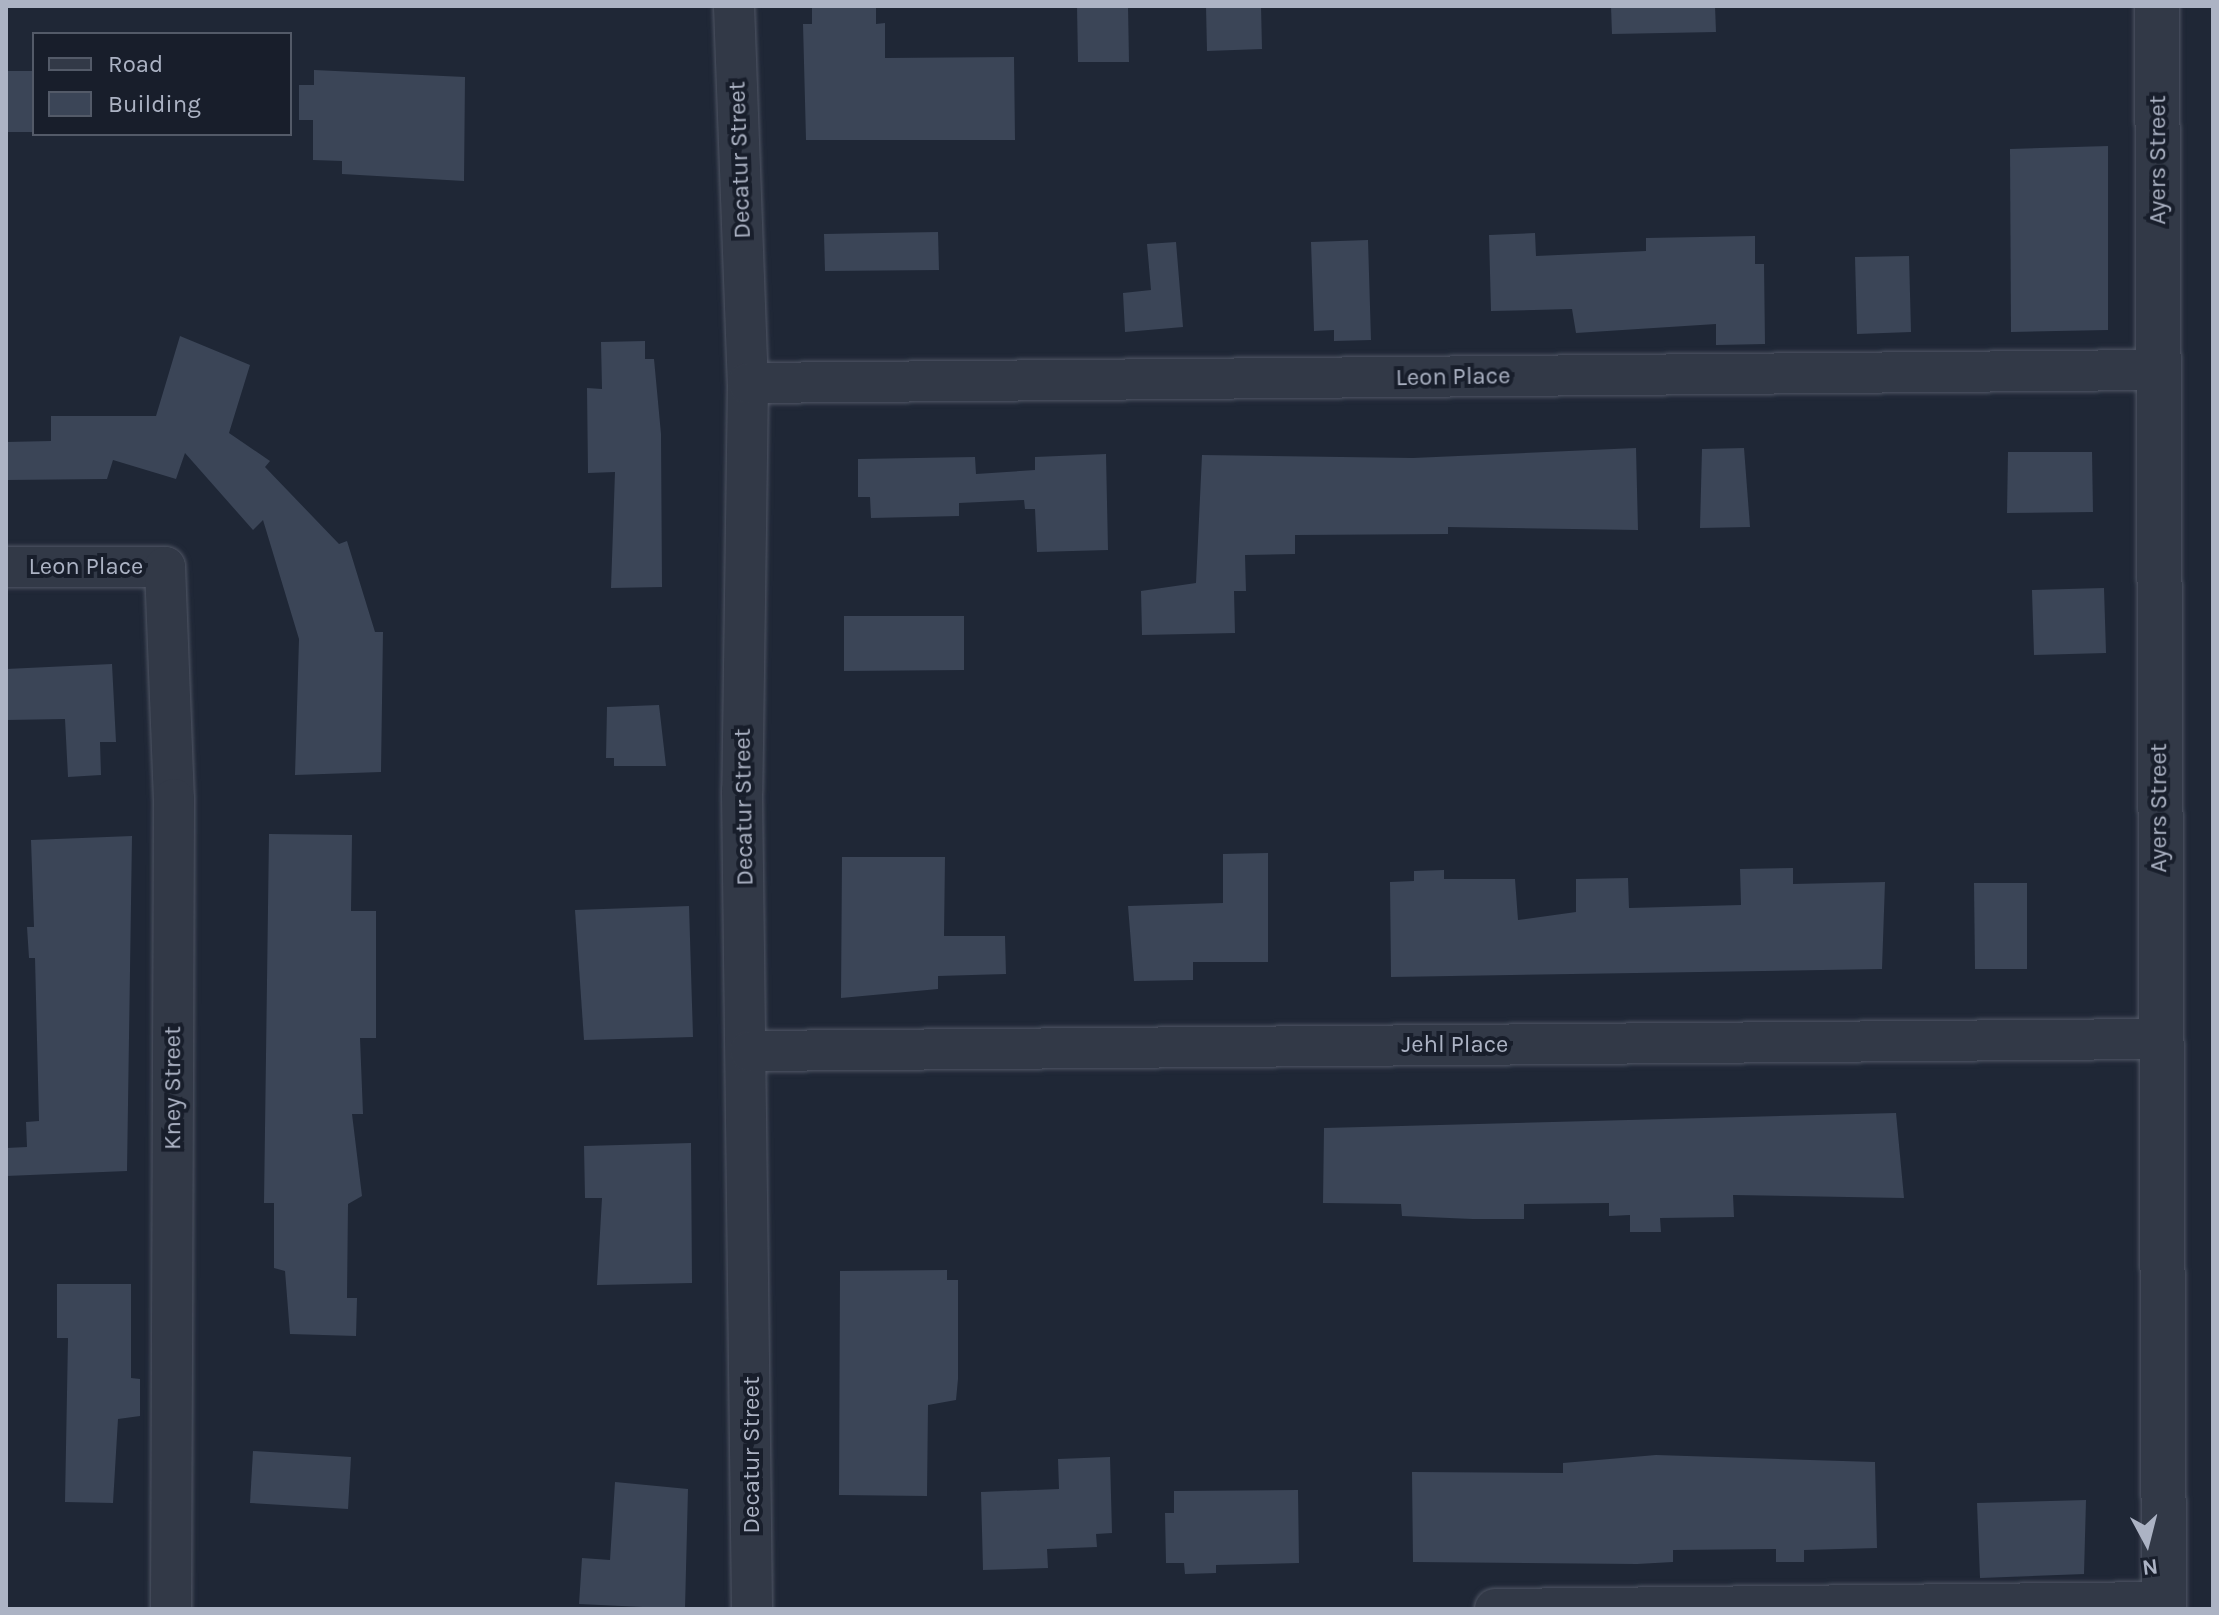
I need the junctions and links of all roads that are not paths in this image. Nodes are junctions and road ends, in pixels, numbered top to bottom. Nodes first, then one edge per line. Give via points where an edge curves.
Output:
1 (734, 6) edge
2 (2157, 6) edge
3 (2159, 370) junction
4 (748, 383) junction
5 (6, 567) edge
6 (165, 567) joint
7 (2160, 1039) junction
8 (750, 1051) junction
9 (2164, 1606) edge
10 (171, 1609) edge
11 (752, 1609) edge
12 (1495, 1609) edge

1 - 4 street, Decatur Street
2 - 3 street, Ayers Street
3 - 4 street, Leon Place
3 - 7 street, Ayers Street
4 - 8 street, Decatur Street via 742,791
5 - 6 street, Leon Place
6 - 10 street, Kney Street via 174,799
7 - 8 street, Jehl Place
7 - 9 street, Ayers Street
8 - 11 street, Decatur Street
9 - 12 street

